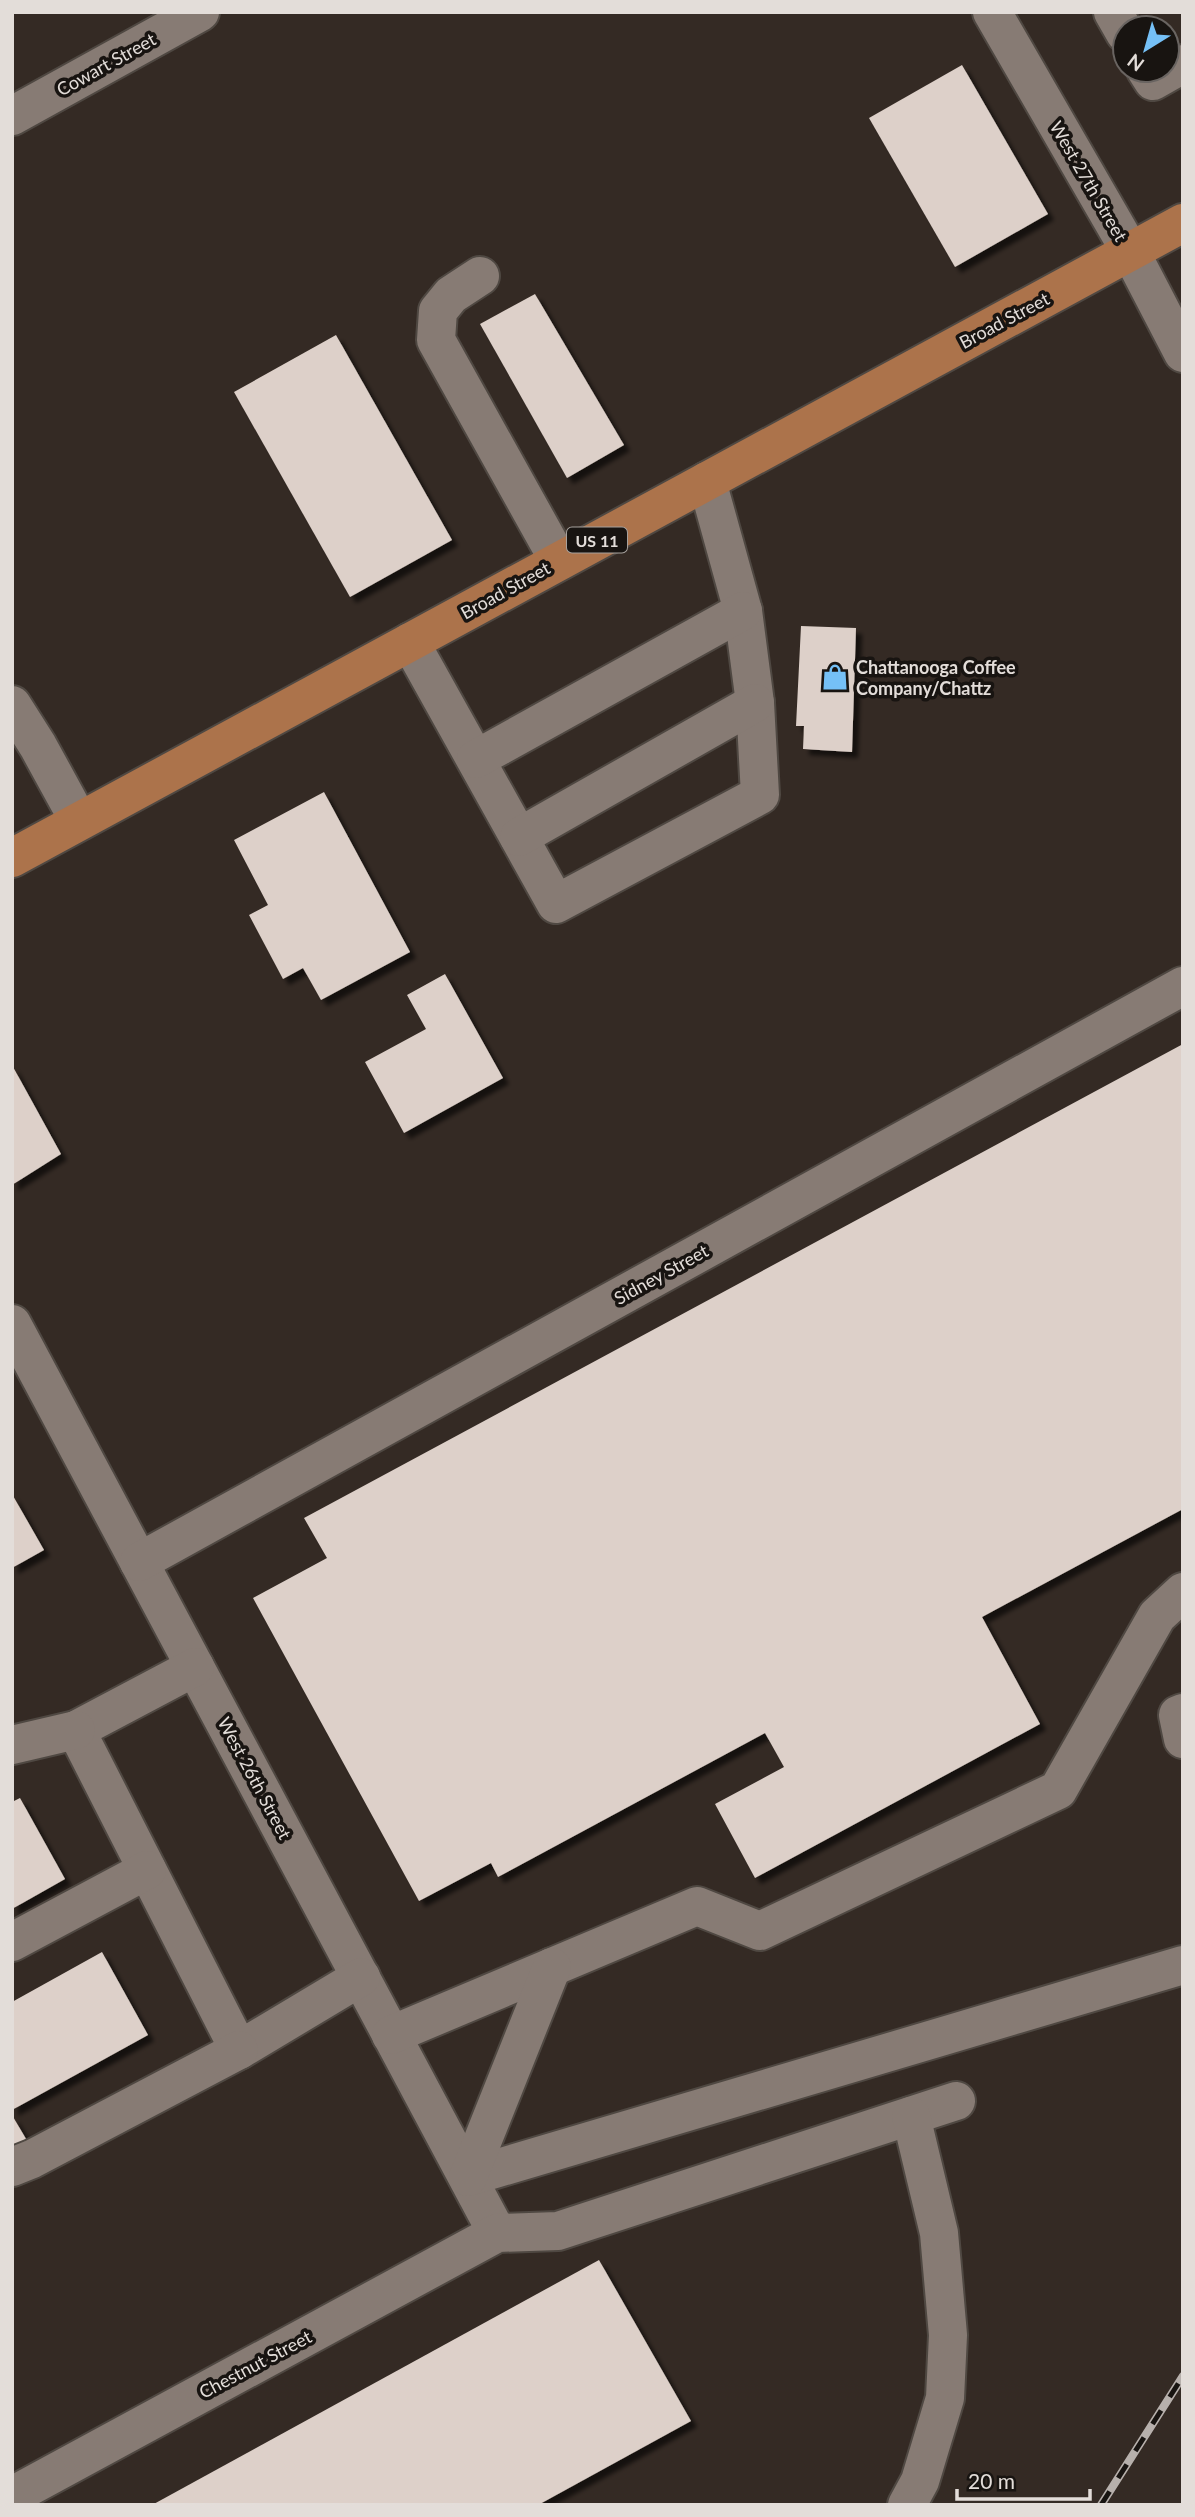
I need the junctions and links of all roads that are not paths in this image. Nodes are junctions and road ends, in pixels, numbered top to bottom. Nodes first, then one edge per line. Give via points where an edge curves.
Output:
1 (200, 12) edge
2 (993, 13) edge
3 (12, 116) edge
4 (1183, 223) edge
5 (1130, 251) junction
6 (480, 276) dead end
7 (1183, 353) edge
8 (707, 481) junction
9 (559, 561) junction
10 (743, 611) junction
11 (410, 642) junction
12 (755, 703) junction
13 (12, 705) edge
14 (476, 759) junction
15 (79, 821) junction
16 (519, 837) junction
17 (12, 858) edge
18 (1183, 986) edge
19 (12, 1324) edge
20 (139, 1562) junction
21 (1183, 1592) edge
22 (195, 1667) junction
23 (1183, 1713) edge
24 (76, 1730) junction
25 (1183, 1739) edge
26 (12, 1745) edge
27 (148, 1870) junction
28 (12, 1942) edge
29 (1183, 1965) edge
30 (552, 1968) junction
31 (361, 1978) junction
32 (391, 2035) junction
33 (239, 2050) junction
34 (956, 2101) dead end
35 (911, 2116) junction
36 (12, 2167) edge
37 (468, 2177) junction
38 (497, 2233) junction
39 (12, 2496) edge
40 (907, 2505) edge

1 - 3 street, Cowart Street
2 - 5 street, West 27th Street
4 - 5 main road, Broad Street / US 11
5 - 7 street, West 27th Street
5 - 8 main road, Broad Street / US 11
6 - 9 street via 451,295 438,312 436,340
8 - 9 main road, Broad Street / US 11
8 - 10 street
9 - 11 main road, Broad Street / US 11
10 - 12 street
10 - 14 street
11 - 14 street
11 - 15 main road, Broad Street / US 11
12 - 16 street
12 - 16 street via 760,795 556,904
13 - 15 street
14 - 16 street
15 - 17 main road, Broad Street / US 11
18 - 20 street, Sidney Street
19 - 20 street, West 26th Street
20 - 22 street, West 26th Street
21 - 30 street via 1157,1616 1058,1790 760,1931 697,1906
22 - 24 street
22 - 31 street, West 26th Street
23 - 25 street via 1178,1715
24 - 26 street
24 - 27 street
27 - 28 street
27 - 33 street
29 - 37 street
30 - 32 street
30 - 37 street
31 - 32 street, West 26th Street
31 - 33 street
32 - 37 street, West 26th Street
33 - 36 street
34 - 35 street
35 - 38 street via 558,2231
35 - 40 street via 939,2234 948,2334 945,2398 920,2481
37 - 38 street, West 26th Street
38 - 39 street, Chestnut Street

